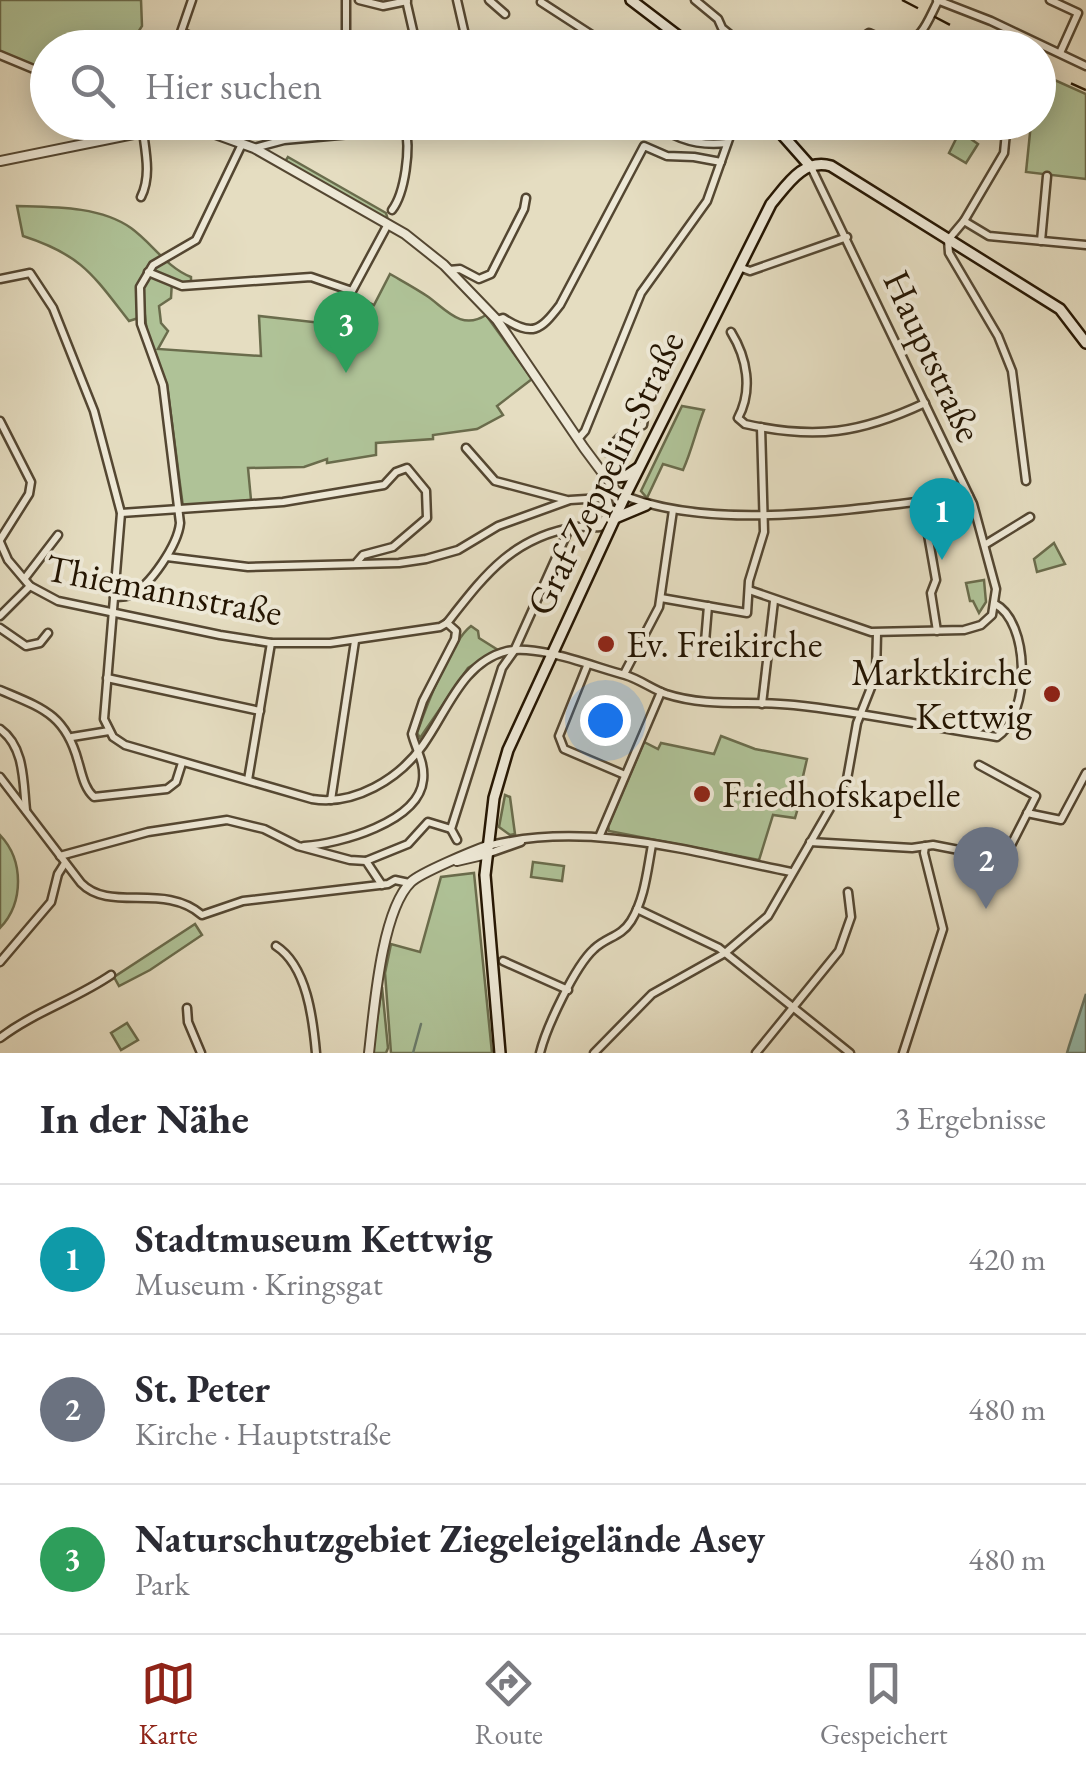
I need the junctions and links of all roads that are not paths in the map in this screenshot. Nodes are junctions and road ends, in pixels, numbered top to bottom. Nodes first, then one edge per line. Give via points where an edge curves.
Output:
1 (192, 0) edge
2 (346, 0) edge
3 (359, 0) edge
4 (407, 0) edge
5 (457, 0) edge
6 (489, 0) edge
7 (631, 0) edge
8 (695, 0) edge
9 (938, 0) edge
10 (1050, 0) edge
11 (542, 2) dead end
12 (505, 14) dead end
13 (182, 30) edge
14 (346, 30) edge
15 (413, 30) edge
16 (464, 30) edge
17 (585, 30) edge
18 (668, 30) edge
19 (724, 30) edge
20 (922, 30) edge
21 (1007, 30) edge
22 (1056, 51) edge
23 (1060, 53) junction
24 (0, 55) edge
25 (1086, 66) edge
26 (30, 68) edge
27 (102, 140) edge
28 (144, 140) edge
29 (231, 140) edge
30 (284, 140) edge
31 (407, 140) edge
32 (684, 140) edge
33 (728, 140) edge
34 (786, 140) edge
35 (1005, 140) edge
36 (727, 143) junction
37 (242, 144) junction
38 (254, 148) junction
39 (0, 160) edge
40 (721, 162) junction
41 (810, 166) junction
42 (1047, 176) dead end
43 (141, 197) dead end
44 (526, 198) dead end
45 (392, 210) dead end
46 (964, 220) junction
47 (388, 224) junction
48 (846, 237) junction
49 (948, 240) junction
50 (1041, 241) junction
51 (1086, 245) edge
52 (738, 266) junction
53 (450, 270) junction
54 (148, 272) junction
55 (0, 279) edge
56 (496, 320) junction
57 (731, 332) dead end
58 (1086, 343) edge
59 (925, 403) junction
60 (646, 412) dead end
61 (0, 421) edge
62 (761, 428) junction
63 (578, 439) junction
64 (466, 448) dead end
65 (600, 457) junction
66 (640, 467) junction
67 (607, 478) junction
68 (1026, 480) dead end
69 (621, 494) junction
70 (969, 496) junction
71 (607, 497) junction
72 (570, 500) junction
73 (922, 501) junction
74 (646, 505) junction
75 (179, 510) junction
76 (673, 510) junction
77 (121, 512) junction
78 (764, 515) junction
79 (1030, 517) dead end
80 (616, 518) junction
81 (569, 529) junction
82 (58, 534) dead end
83 (0, 541) edge
84 (986, 544) junction
85 (393, 547) junction
86 (167, 557) junction
87 (357, 562) junction
88 (394, 563) junction
89 (24, 578) junction
90 (30, 586) junction
91 (749, 590) junction
92 (114, 596) junction
93 (661, 598) junction
94 (774, 601) junction
95 (708, 606) junction
96 (994, 606) junction
97 (113, 613) junction
98 (0, 616) edge
99 (446, 624) junction
100 (0, 628) edge
101 (937, 630) junction
102 (48, 633) dead end
103 (877, 633) junction
104 (355, 641) junction
105 (704, 642) dead end
106 (270, 643) junction
107 (514, 650) junction
108 (550, 655) junction
109 (588, 666) junction
110 (624, 674) junction
111 (108, 678) junction
112 (0, 690) edge
113 (662, 692) junction
114 (762, 704) junction
115 (260, 711) junction
116 (860, 715) junction
117 (0, 729) edge
118 (108, 731) junction
119 (72, 738) junction
120 (418, 751) junction
121 (182, 763) junction
122 (979, 764) dead end
123 (1086, 773) edge
124 (625, 775) junction
125 (0, 778) edge
126 (248, 780) junction
127 (331, 800) junction
128 (26, 811) junction
129 (1028, 813) junction
130 (490, 827) junction
131 (451, 828) junction
132 (600, 836) junction
133 (458, 840) dead end
134 (526, 840) junction
135 (508, 841) junction
136 (810, 842) junction
137 (652, 845) junction
138 (298, 846) junction
139 (925, 846) junction
140 (487, 850) junction
141 (62, 860) junction
142 (366, 861) junction
143 (462, 861) junction
144 (791, 872) junction
145 (485, 875) junction
146 (385, 884) junction
147 (409, 884) junction
148 (402, 892) junction
149 (848, 892) dead end
150 (637, 909) junction
151 (276, 946) dead end
152 (725, 953) junction
153 (503, 960) dead end
154 (0, 962) edge
155 (111, 975) dead end
156 (568, 990) junction
157 (187, 1008) dead end
158 (793, 1008) junction
159 (0, 1038) edge
160 (201, 1053) edge
161 (316, 1053) edge
162 (369, 1053) edge
163 (500, 1053) edge
164 (540, 1053) edge
165 (594, 1053) edge
166 (756, 1053) edge
167 (850, 1053) edge
168 (903, 1053) edge

1 - 13 street
2 - 14 street
3 - 4 street via 383,6
4 - 15 street
5 - 16 street
6 - 12 street
7 - 18 main road
8 - 19 street
9 - 20 street
9 - 21 street
10 - 23 street via 1078,13
11 - 17 street
22 - 23 street
23 - 25 street
24 - 26 street
27 - 39 street
28 - 43 street
29 - 37 street
30 - 38 street
31 - 45 street
32 - 36 street
33 - 36 street
34 - 41 main road
35 - 46 street via 1004,153
36 - 40 street
37 - 38 street
37 - 54 street via 196,240
38 - 47 street
40 - 56 street via 667,156 644,146 543,326 533,330
40 - 63 street via 707,201 642,293
41 - 48 street, Hauptstraße
41 - 49 main road via 831,166
41 - 52 main road, Graf-Zeppelin-Straße via 771,204
42 - 50 street
44 - 53 street via 491,274 479,279
46 - 49 street
46 - 50 street via 989,236
47 - 53 street
47 - 54 street via 352,291 311,277 182,286
48 - 52 street via 750,271
48 - 59 street, Hauptstraße
49 - 58 main road via 1060,310
49 - 68 street via 1012,371
50 - 51 street
52 - 66 main road, Graf-Zeppelin-Straße
53 - 56 street
54 - 75 street via 140,288 141,324 163,385
55 - 77 street via 30,272 53,308 98,424
56 - 63 street
57 - 62 street via 747,372 738,418
59 - 62 street via 844,431
59 - 70 street, Hauptstraße
60 - 65 street, Graf-Zeppelin-Straße via 643,425
61 - 83 street via 32,482
62 - 78 street
63 - 65 street
64 - 72 street via 490,478
65 - 67 street
66 - 67 main road
66 - 69 main road, Graf-Zeppelin-Straße
67 - 69 street
69 - 71 street
69 - 74 street
69 - 80 main road, Graf-Zeppelin-Straße
70 - 73 street
70 - 84 street, Hauptstraße
71 - 72 street
71 - 81 street via 610,509 600,527
72 - 88 street via 498,526 458,550
73 - 78 street
73 - 101 street
74 - 76 street
74 - 80 main road
75 - 77 street
75 - 85 street via 370,487 407,468 426,491 428,514
75 - 86 street via 179,533
76 - 78 street
76 - 93 street
77 - 92 street
78 - 91 street
79 - 84 street
80 - 108 main road, Graf-Zeppelin-Straße
81 - 99 street via 505,555
81 - 107 street
82 - 89 street
83 - 89 street
84 - 96 street, Hauptstraße
85 - 87 street
85 - 88 street
86 - 87 street via 248,567
86 - 92 street via 136,591
87 - 88 street
89 - 90 street
90 - 97 street, Thiemannstraße via 72,606
90 - 98 street, Thiemannstraße
91 - 94 street
91 - 95 street via 748,608
92 - 97 street
93 - 95 street
93 - 110 street
94 - 103 street
94 - 114 street
95 - 105 street
96 - 101 street via 972,628
96 - 116 street, Hauptstraße via 1013,622 1023,689 1012,722 997,737
97 - 106 street, Thiemannstraße
97 - 111 street
99 - 104 street, Thiemannstraße
99 - 120 street via 455,639 412,734
100 - 102 street via 26,646
101 - 103 street
103 - 116 street via 876,675
104 - 106 street, Thiemannstraße
104 - 127 street
106 - 115 street
107 - 108 street
107 - 120 street via 465,680
107 - 131 street via 502,668
108 - 109 street
108 - 130 main road, Graf-Zeppelin-Straße via 508,750
109 - 110 street
109 - 124 street via 560,744
110 - 113 street
111 - 115 street
111 - 118 street
112 - 119 street via 55,717
113 - 114 street via 702,704
113 - 124 street
114 - 116 street
115 - 126 street
116 - 136 street via 847,779
117 - 128 street via 19,753
118 - 119 street
118 - 121 street via 125,745
119 - 121 street via 86,790 94,797 167,789
120 - 127 street via 368,790
120 - 138 street via 424,778 415,803 340,839
121 - 126 street
122 - 129 street via 1036,796
123 - 129 street via 1060,820
124 - 132 street
125 - 128 street
126 - 127 street
128 - 141 street
129 - 139 street via 1000,858
130 - 135 street
130 - 140 main road, Graf-Zeppelin-Straße
131 - 133 street
131 - 142 street via 428,822 408,844
132 - 134 street
132 - 137 street
134 - 135 street
134 - 140 street
135 - 140 street
136 - 139 street
136 - 144 street
137 - 144 street
137 - 150 street
138 - 141 street via 227,820 148,832
138 - 142 street
139 - 168 street via 942,928
140 - 143 street
140 - 145 main road, Graf-Zeppelin-Straße
141 - 146 street via 94,894 174,899 202,916 243,902
141 - 154 street via 51,902
142 - 146 street
143 - 145 street
143 - 147 street
144 - 152 street via 768,916
145 - 163 main road, Graf-Zeppelin-Straße
146 - 147 street
146 - 148 street
147 - 148 street
148 - 162 street via 389,927
149 - 158 street via 846,938
150 - 152 street
150 - 156 street via 620,935 594,948
151 - 161 street via 290,957 306,994
152 - 158 street
152 - 165 street via 652,994
153 - 156 street
155 - 159 street
156 - 164 street
157 - 160 street
158 - 166 street
158 - 167 street

